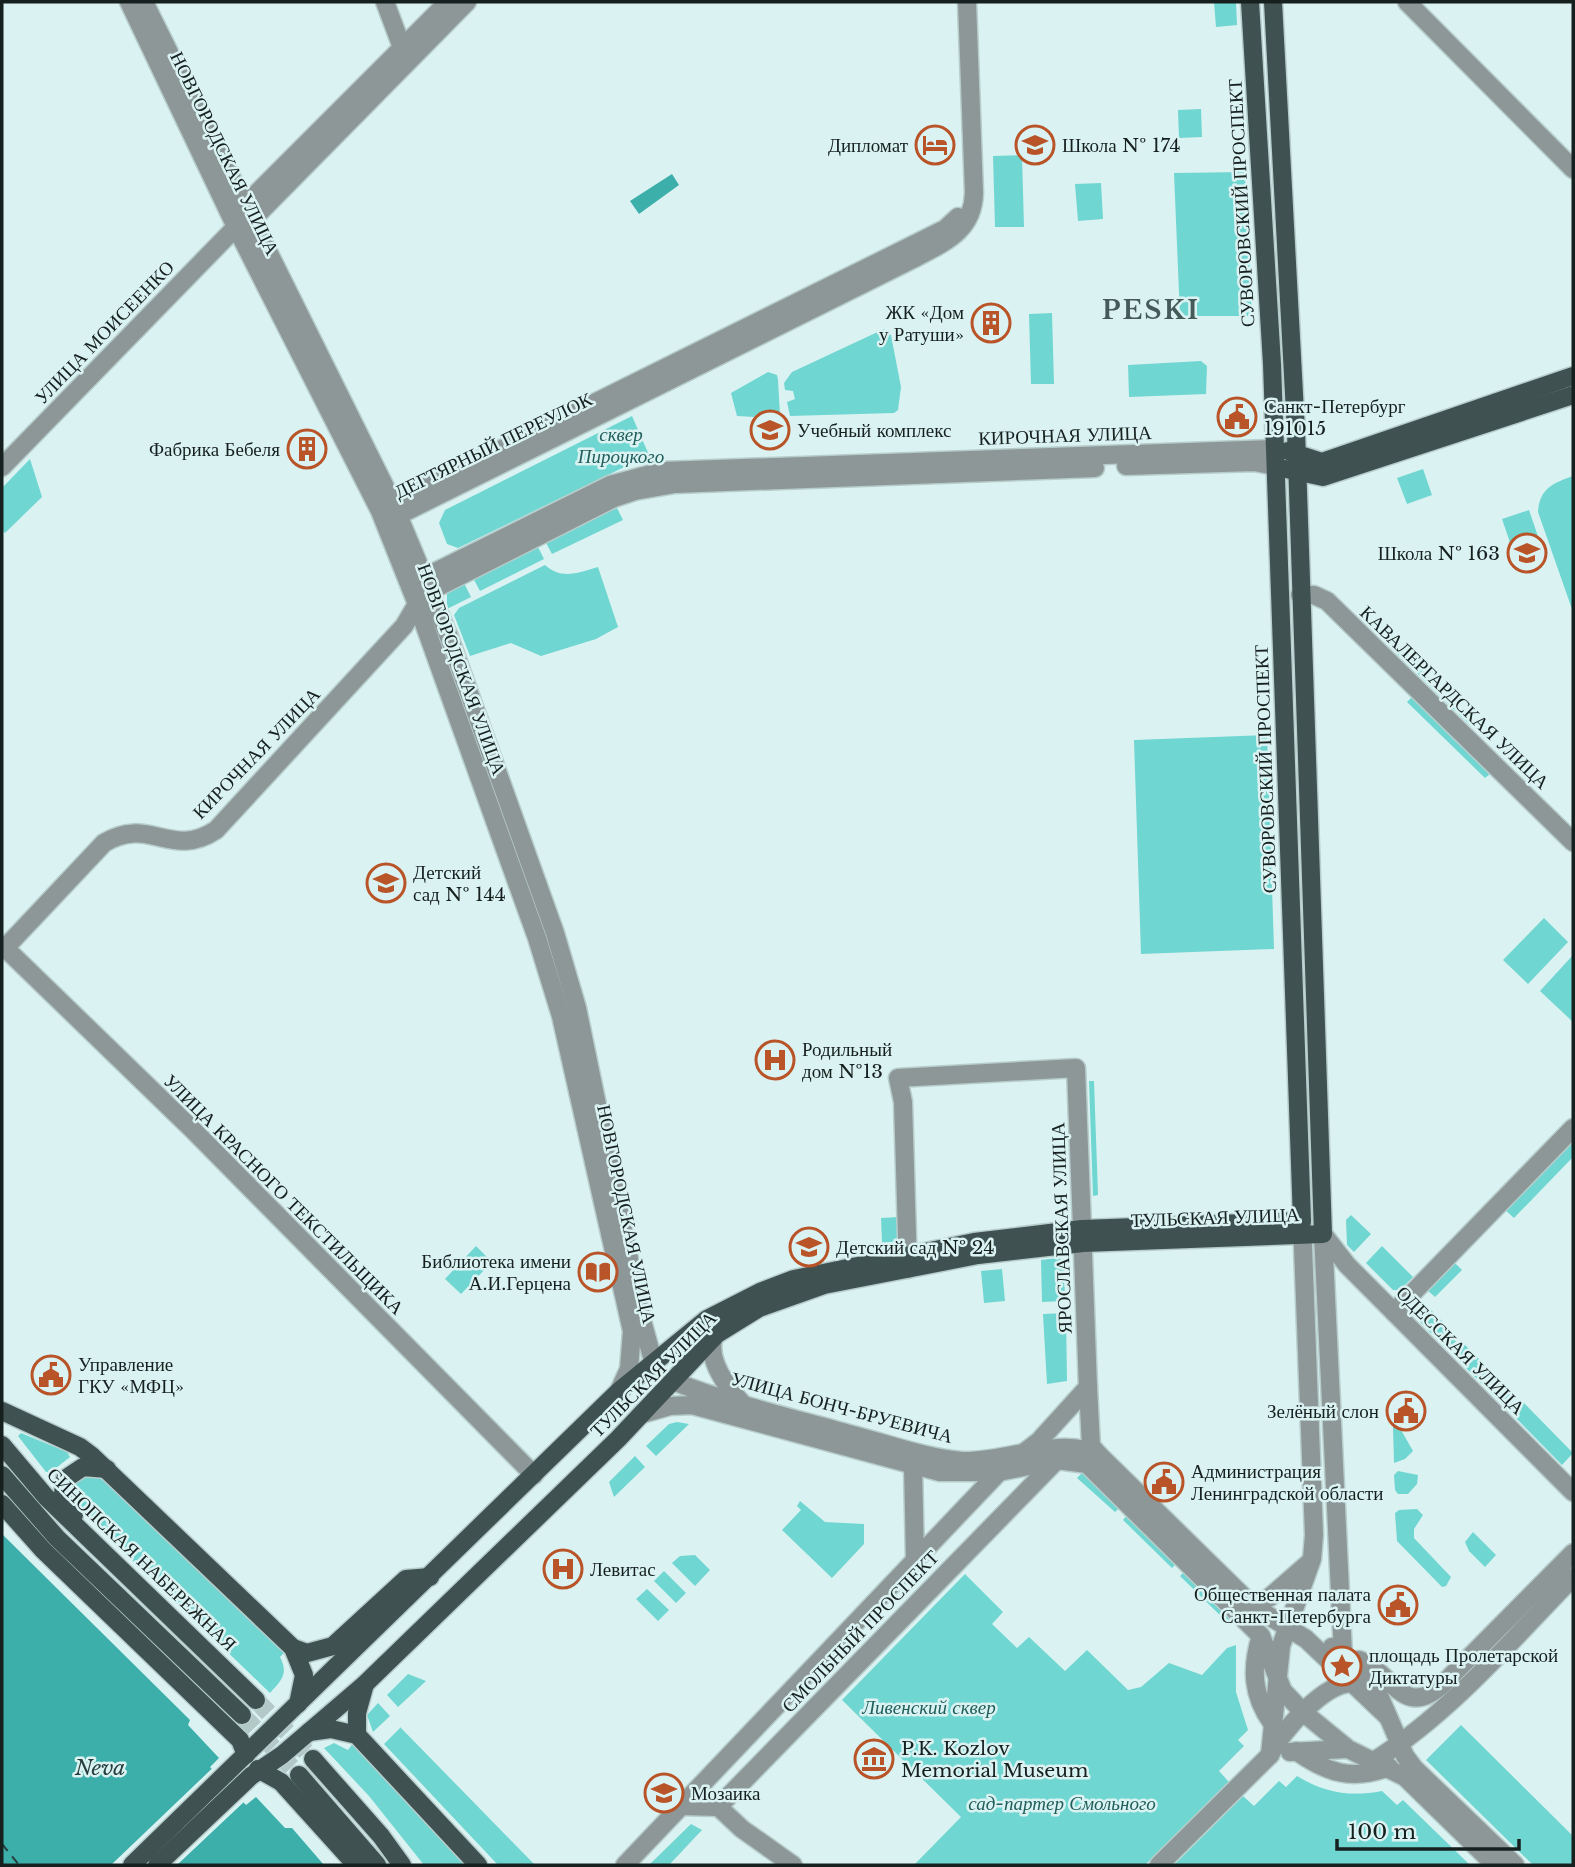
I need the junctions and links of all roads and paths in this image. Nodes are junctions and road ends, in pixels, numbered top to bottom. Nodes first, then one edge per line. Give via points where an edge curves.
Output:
1 (129, 2) edge
2 (144, 2) edge
3 (386, 2) edge
4 (448, 2) edge
5 (467, 2) edge
6 (956, 2) edge
7 (967, 2) edge
8 (1250, 2) edge
9 (1273, 2) edge
10 (1407, 2) edge
11 (404, 55) junction
12 (1573, 169) edge
13 (249, 212) junction
14 (236, 226) junction
15 (1573, 376) edge
16 (1573, 395) edge
17 (1275, 457) junction
18 (1296, 462) junction
19 (2, 467) edge
20 (391, 511) junction
21 (428, 584) junction
22 (1300, 595) junction
23 (417, 604) junction
24 (1573, 842) edge
25 (3, 946) edge
26 (1573, 1128) edge
27 (1303, 1228) junction
28 (1324, 1234) junction
29 (1082, 1236) junction
30 (908, 1262) junction
31 (1394, 1312) junction
32 (713, 1339) junction
33 (654, 1364) junction
34 (673, 1381) junction
35 (1088, 1387) junction
36 (619, 1391) junction
37 (741, 1402) junction
38 (2, 1411) edge
39 (642, 1414) junction
40 (2, 1445) edge
41 (1063, 1454) junction
42 (1018, 1455) junction
43 (1099, 1455) junction
44 (913, 1466) junction
45 (107, 1469) junction
46 (999, 1472) junction
47 (2, 1475) edge
48 (534, 1475) junction
49 (1573, 1492) edge
50 (2, 1504) edge
51 (97, 1545) junction
52 (1573, 1552) edge
53 (915, 1559) junction
54 (1312, 1559) junction
55 (1573, 1577) edge
56 (425, 1581) junction
57 (1253, 1606) junction
58 (442, 1609) junction
59 (1286, 1629) junction
60 (1258, 1632) junction
61 (1306, 1639) junction
62 (293, 1648) junction
63 (1343, 1654) junction
64 (1276, 1679) junction
65 (1352, 1683) junction
66 (365, 1684) junction
67 (256, 1700) tunnel mouth
68 (298, 1704) junction
69 (1304, 1713) junction
70 (242, 1715) tunnel mouth
71 (1388, 1717) junction
72 (1272, 1723) junction
73 (307, 1732) junction
74 (357, 1735) junction
75 (1348, 1749) junction
76 (1296, 1751) junction
77 (1403, 1751) junction
78 (1270, 1755) junction
79 (313, 1759) tunnel mouth
80 (1382, 1764) junction
81 (248, 1766) junction
82 (299, 1775) tunnel mouth
83 (697, 1787) junction
84 (683, 1806) junction
85 (718, 1807) junction
86 (132, 1865) edge
87 (157, 1865) edge
88 (356, 1865) edge
89 (377, 1865) edge
90 (402, 1865) edge
91 (478, 1865) edge
92 (625, 1865) edge
93 (793, 1865) edge
94 (1158, 1865) edge
95 (1495, 1865) edge
96 (1515, 1865) edge

1 - 14 street, НОВГОРОДСКАЯ УЛИЦА
2 - 13 street, НОВГОРОДСКАЯ УЛИЦА
3 - 11 street
4 - 11 street, УЛИЦА МОИСЕЕНКО
5 - 11 street, УЛИЦА МОИСЕЕНКО
6 - 20 street, ДЕГТЯРНЫЙ ПЕРЕУЛОК via 965,193 955,221
7 - 20 street, ДЕГТЯРНЫЙ ПЕРЕУЛОК via 974,193 970,216 960,232 661,387
8 - 17 main road, СУВОРОВСКИЙ ПРОСПЕКТ
9 - 18 main road
10 - 12 street
11 - 13 street, УЛИЦА МОИСЕЕНКО
13 - 14 street, УЛИЦА МОИСЕЕНКО
13 - 20 street, НОВГОРОДСКАЯ УЛИЦА
14 - 19 street, УЛИЦА МОИСЕЕНКО
14 - 20 street, НОВГОРОДСКАЯ УЛИЦА
15 - 18 main road, КИРОЧНАЯ УЛИЦА via 1322,462
16 - 18 main road, КИРОЧНАЯ УЛИЦА via 1322,477
17 - 18 main road, КИРОЧНАЯ УЛИЦА
17 - 21 street, КИРОЧНАЯ УЛИЦА via 1254,462 656,487 614,498
17 - 27 main road, СУВОРОВСКИЙ ПРОСПЕКТ
18 - 22 main road
20 - 21 street, НОВГОРОДСКАЯ УЛИЦА
20 - 23 street, НОВГОРОДСКАЯ УЛИЦА
21 - 23 street, КИРОЧНАЯ УЛИЦА
21 - 33 street, НОВГОРОДСКАЯ УЛИЦА via 577,1007
22 - 24 street, КАВАЛЕРГАРДСКАЯ УЛИЦА via 1327,601
22 - 28 main road
23 - 25 street, КИРОЧНАЯ УЛИЦА via 404,626 216,830 178,842 142,832 117,835
23 - 36 street, НОВГОРОДСКАЯ УЛИЦА via 561,1016 632,1331 629,1369
25 - 48 street, УЛИЦА КРАСНОГО ТЕКСТИЛЬЩИКА via 193,1130
26 - 31 street
27 - 28 main road, ТУЛЬСКАЯ УЛИЦА
27 - 29 main road, ТУЛЬСКАЯ УЛИЦА
27 - 54 street, СУВОРОВСКИЙ ПРОСПЕКТ
28 - 31 street, ОДЕССКАЯ УЛИЦА via 1347,1265
28 - 63 street
29 - 30 main road, ТУЛЬСКАЯ УЛИЦА
29 - 30 street, ЯРОСЛАВСКАЯ УЛИЦА via 1076,1068 898,1078 903,1102
29 - 35 street, ЯРОСЛАВСКАЯ УЛИЦА
30 - 32 main road, ТУЛЬСКАЯ УЛИЦА via 792,1295 747,1315
30 - 33 main road, ТУЛЬСКАЯ УЛИЦА via 820,1272 760,1292 707,1319
31 - 49 street, ОДЕССКАЯ УЛИЦА
32 - 34 main road, ТУЛЬСКАЯ УЛИЦА
32 - 37 street via 710,1349 715,1363
33 - 34 main road, УЛИЦА БОНЧ-БРУЕВИЧА
33 - 36 main road, ТУЛЬСКАЯ УЛИЦА
34 - 37 street, УЛИЦА БОНЧ-БРУЕВИЧА
34 - 39 main road, ТУЛЬСКАЯ УЛИЦА
35 - 42 street via 1039,1441
35 - 43 street, ЯРОСЛАВСКАЯ УЛИЦА via 1091,1446
36 - 48 main road, ТУЛЬСКАЯ УЛИЦА
37 - 42 street, УЛИЦА БОНЧ-БРУЕВИЧА via 962,1461
38 - 45 main road via 80,1447
39 - 44 street, УЛИЦА БОНЧ-БРУЕВИЧА via 692,1405
39 - 58 main road, ТУЛЬСКАЯ УЛИЦА
40 - 51 main road, СИНОПСКАЯ НАБЕРЕЖНАЯ via 46,1497
41 - 42 street, УЛИЦА БОНЧ-БРУЕВИЧА
41 - 43 street via 1081,1448
41 - 46 street, УЛИЦА БОНЧ-БРУЕВИЧА
41 - 60 street via 1087,1464
41 - 85 street, СМОЛЬНЫЙ ПРОСПЕКТ
42 - 46 street, СМОЛЬНЫЙ ПРОСПЕКТ
43 - 57 street
44 - 46 street, УЛИЦА БОНЧ-БРУЕВИЧА via 956,1474
44 - 53 street, СМОЛЬНЫЙ ПРОСПЕКТ
45 - 51 main road via 83,1466 65,1479 62,1489 67,1509
45 - 62 main road
46 - 53 street, СМОЛЬНЫЙ ПРОСПЕКТ
47 - 70 main road via 57,1538
48 - 56 main road, ТУЛЬСКАЯ УЛИЦА
50 - 81 main road via 43,1550 240,1740
51 - 67 main road, СИНОПСКАЯ НАБЕРЕЖНАЯ
52 - 63 street via 1425,1698 1399,1693 1371,1664
53 - 83 street, СМОЛЬНЫЙ ПРОСПЕКТ
54 - 57 street via 1270,1597
54 - 59 street
55 - 77 street
56 - 58 main road
56 - 62 main road via 406,1579 333,1646 307,1653
56 - 68 main road, ТУЛЬСКАЯ УЛИЦА
57 - 59 street
58 - 66 main road, ТУЛЬСКАЯ УЛИЦА
59 - 61 street
59 - 64 street
60 - 64 street
60 - 72 street via 1255,1685
61 - 63 street via 1326,1643
61 - 65 street
62 - 68 main road via 304,1675
63 - 71 street via 1375,1686
64 - 69 street
64 - 72 street
65 - 69 street via 1333,1686
65 - 71 street
66 - 73 main road, ТУЛЬСКАЯ УЛИЦА
66 - 74 main road
68 - 81 main road, ТУЛЬСКАЯ УЛИЦА
69 - 75 street
69 - 78 street
71 - 77 street
72 - 78 street
73 - 74 main road via 331,1729
73 - 81 main road, ТУЛЬСКАЯ УЛИЦА via 282,1755
74 - 91 main road
75 - 76 street
75 - 80 street
76 - 78 street
76 - 80 street via 1332,1773 1350,1776
77 - 80 street
77 - 96 street
78 - 94 street
79 - 90 main road
80 - 95 street via 1405,1777
81 - 86 main road
81 - 87 main road
81 - 88 main road via 281,1782
82 - 89 main road
83 - 84 street, СМОЛЬНЫЙ ПРОСПЕКТ
83 - 85 street
84 - 85 street
84 - 92 street, СМОЛЬНЫЙ ПРОСПЕКТ
85 - 93 street

